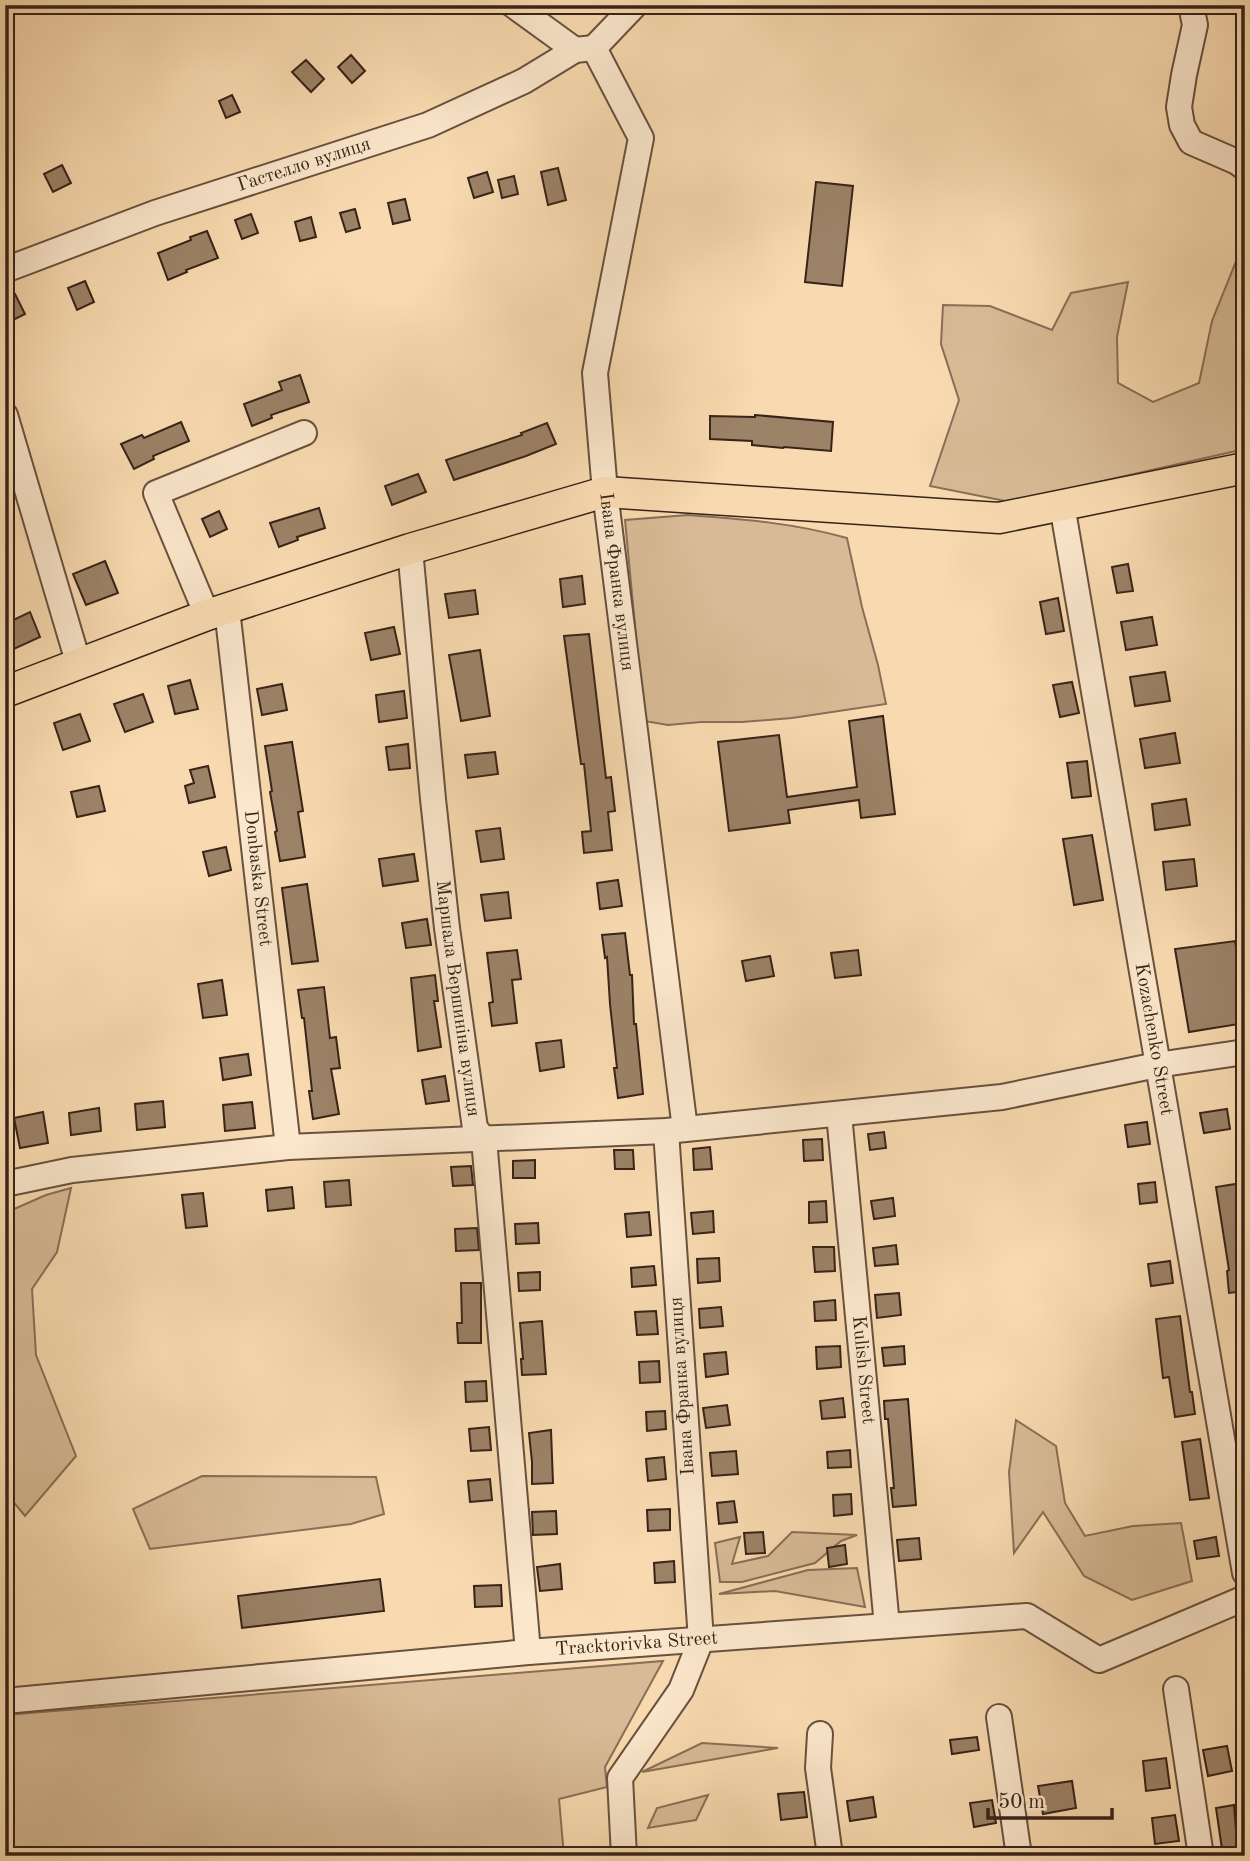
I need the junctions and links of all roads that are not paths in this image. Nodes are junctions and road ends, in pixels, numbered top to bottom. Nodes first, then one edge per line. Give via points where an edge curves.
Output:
1 (513, 5) edge
2 (635, 5) edge
3 (1191, 5) edge
4 (584, 49) junction
5 (1245, 168) edge
6 (5, 270) edge
7 (5, 415) edge
8 (304, 433) dead end
9 (1245, 468) edge
10 (605, 492) junction
11 (1062, 505) junction
12 (410, 549) junction
13 (217, 612) junction
14 (79, 664) junction
15 (5, 692) edge
16 (1245, 1052) edge
17 (1157, 1065) junction
18 (839, 1114) junction
19 (675, 1130) junction
20 (484, 1139) junction
21 (288, 1147) junction
22 (5, 1184) edge
23 (1245, 1573) edge
24 (1245, 1598) edge
25 (887, 1626) junction
26 (701, 1640) junction
27 (528, 1653) junction
28 (1176, 1689) dead end
29 (5, 1701) edge
30 (999, 1717) dead end
31 (820, 1734) dead end
32 (624, 1856) edge
33 (830, 1856) edge
34 (1019, 1856) edge
35 (1201, 1856) edge

1 - 4 street
2 - 4 street, Гастелло вулиця
3 - 5 street via 1195,25 1184,75 1182,125 1191,142
4 - 6 street, Гастелло вулиця via 428,125 155,213
4 - 10 street, Івана Франка вулиця via 641,138 595,373
7 - 14 street
8 - 13 street, Donbaska Street via 156,493
9 - 11 main road
10 - 11 main road via 999,518
10 - 12 main road
10 - 19 street, Івана Франка вулиця
11 - 17 street, Kozachenko Street
12 - 13 main road
12 - 20 street, Маршала Вершиніна вулиця via 448,932 475,1128
13 - 14 main road
13 - 21 street, Donbaska Street
14 - 15 main road
16 - 17 street
17 - 18 street via 1002,1097
17 - 23 street, Kozachenko Street
18 - 19 street
18 - 25 street, Kulish Street
19 - 20 street
19 - 26 street, Івана Франка вулиця
20 - 21 street
20 - 27 street, Маршала Вершиніна вулиця
21 - 22 street via 72,1170
24 - 25 street, Tracktorivka Street via 1099,1660 1027,1616
25 - 26 street, Tracktorivka Street
26 - 27 street, Tracktorivka Street
26 - 32 street via 681,1690 620,1778
27 - 29 street, Tracktorivka Street
28 - 35 street
30 - 34 street
31 - 33 street via 818,1768

